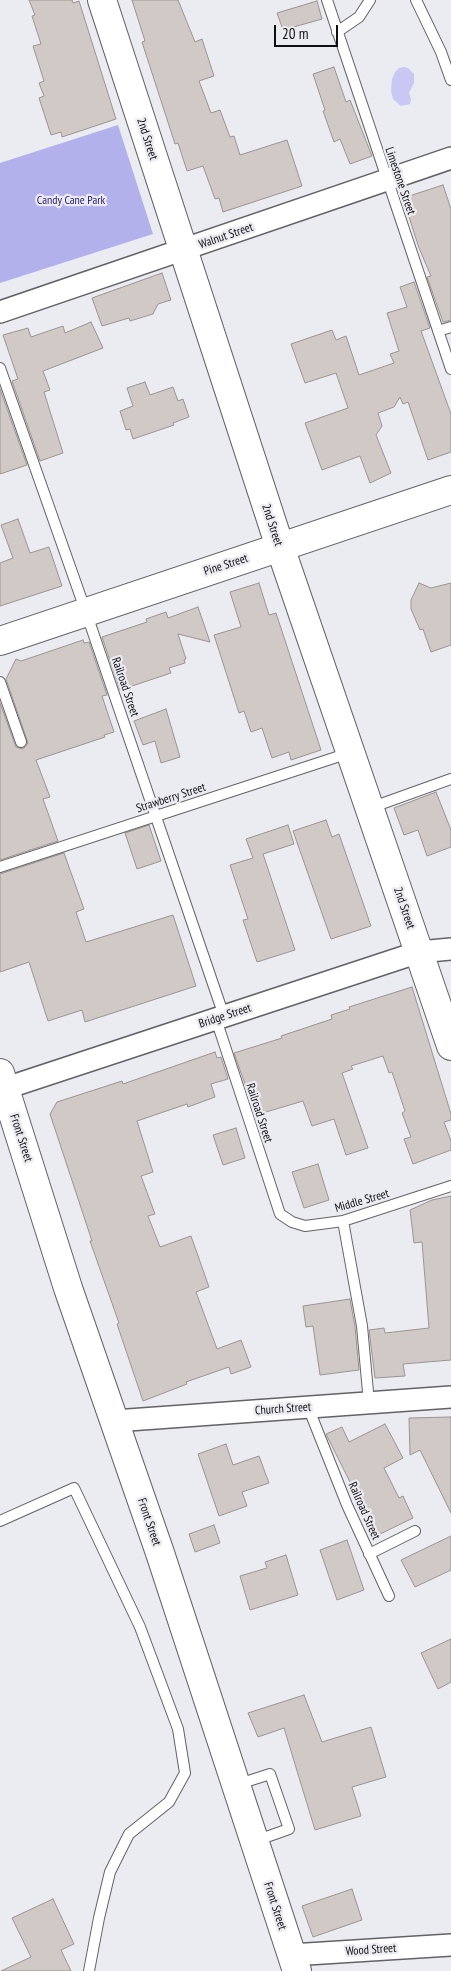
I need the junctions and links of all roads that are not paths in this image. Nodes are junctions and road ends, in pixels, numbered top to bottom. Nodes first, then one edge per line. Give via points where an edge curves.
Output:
1 (102, 0) edge
2 (327, 0) edge
3 (370, 0) edge
4 (416, 0) edge
5 (337, 32) junction
6 (451, 80) edge
7 (451, 158) edge
8 (387, 180) junction
9 (183, 251) junction
10 (0, 312) edge
11 (451, 327) edge
12 (438, 331) junction
13 (0, 368) edge
14 (451, 369) edge
15 (451, 490) edge
16 (280, 547) junction
17 (86, 612) junction
18 (0, 640) edge
19 (0, 682) edge
20 (21, 742) dead end
21 (350, 753) junction
22 (451, 779) edge
23 (369, 808) junction
24 (156, 816) junction
25 (0, 867) edge
26 (451, 949) edge
27 (419, 952) junction
28 (220, 1017) junction
29 (451, 1046) edge
30 (2, 1084) edge
31 (451, 1186) edge
32 (280, 1214) joint
33 (343, 1221) junction
34 (451, 1397) edge
35 (369, 1403) junction
36 (308, 1408) junction
37 (114, 1421) junction
38 (0, 1521) edge
39 (415, 1531) dead end
40 (370, 1554) junction
41 (389, 1596) dead end
42 (236, 1785) junction
43 (254, 1841) junction
44 (451, 1945) edge
45 (292, 1966) edge
46 (89, 1971) edge

1 - 9 main road, 2nd Street
2 - 5 lane, Limestone Street
3 - 5 lane via 359,17
4 - 6 lane
5 - 8 lane, Limestone Street
7 - 8 street, Walnut Street
8 - 9 street, Walnut Street
8 - 12 lane, Limestone Street
9 - 10 street, Walnut Street
9 - 16 main road, 2nd Street
11 - 12 lane
12 - 14 lane, Limestone Street
13 - 17 lane, Railroad Street
15 - 16 main road, Pine Street
16 - 17 main road, Pine Street
16 - 21 main road, 2nd Street
17 - 18 main road, Pine Street
17 - 24 lane, Railroad Street
19 - 20 lane
21 - 23 main road, 2nd Street
21 - 24 lane, Strawberry Street
22 - 23 lane
23 - 27 main road, 2nd Street
24 - 25 lane, Strawberry Street
24 - 28 lane, Railroad Street
26 - 27 street, Bridge Street
27 - 28 street, Bridge Street
27 - 29 main road, 2nd Street
28 - 30 street, Bridge Street
28 - 32 lane, Railroad Street
30 - 37 main road, Front Street
31 - 33 lane, Middle Street
32 - 33 lane, Middle Street via 306,1226
33 - 35 lane via 362,1326
34 - 35 street, Church Street
35 - 36 street, Church Street
36 - 37 street, Church Street
36 - 40 lane, Railroad Street
37 - 42 main road, Front Street
38 - 46 lane via 74,1488 140,1626 178,1729 184,1773 169,1802 129,1834 110,1872
39 - 40 lane
40 - 41 lane, Railroad Street
42 - 43 main road, Front Street
42 - 43 lane via 270,1774 289,1829
43 - 45 main road, Front Street
44 - 45 street, Wood Street

